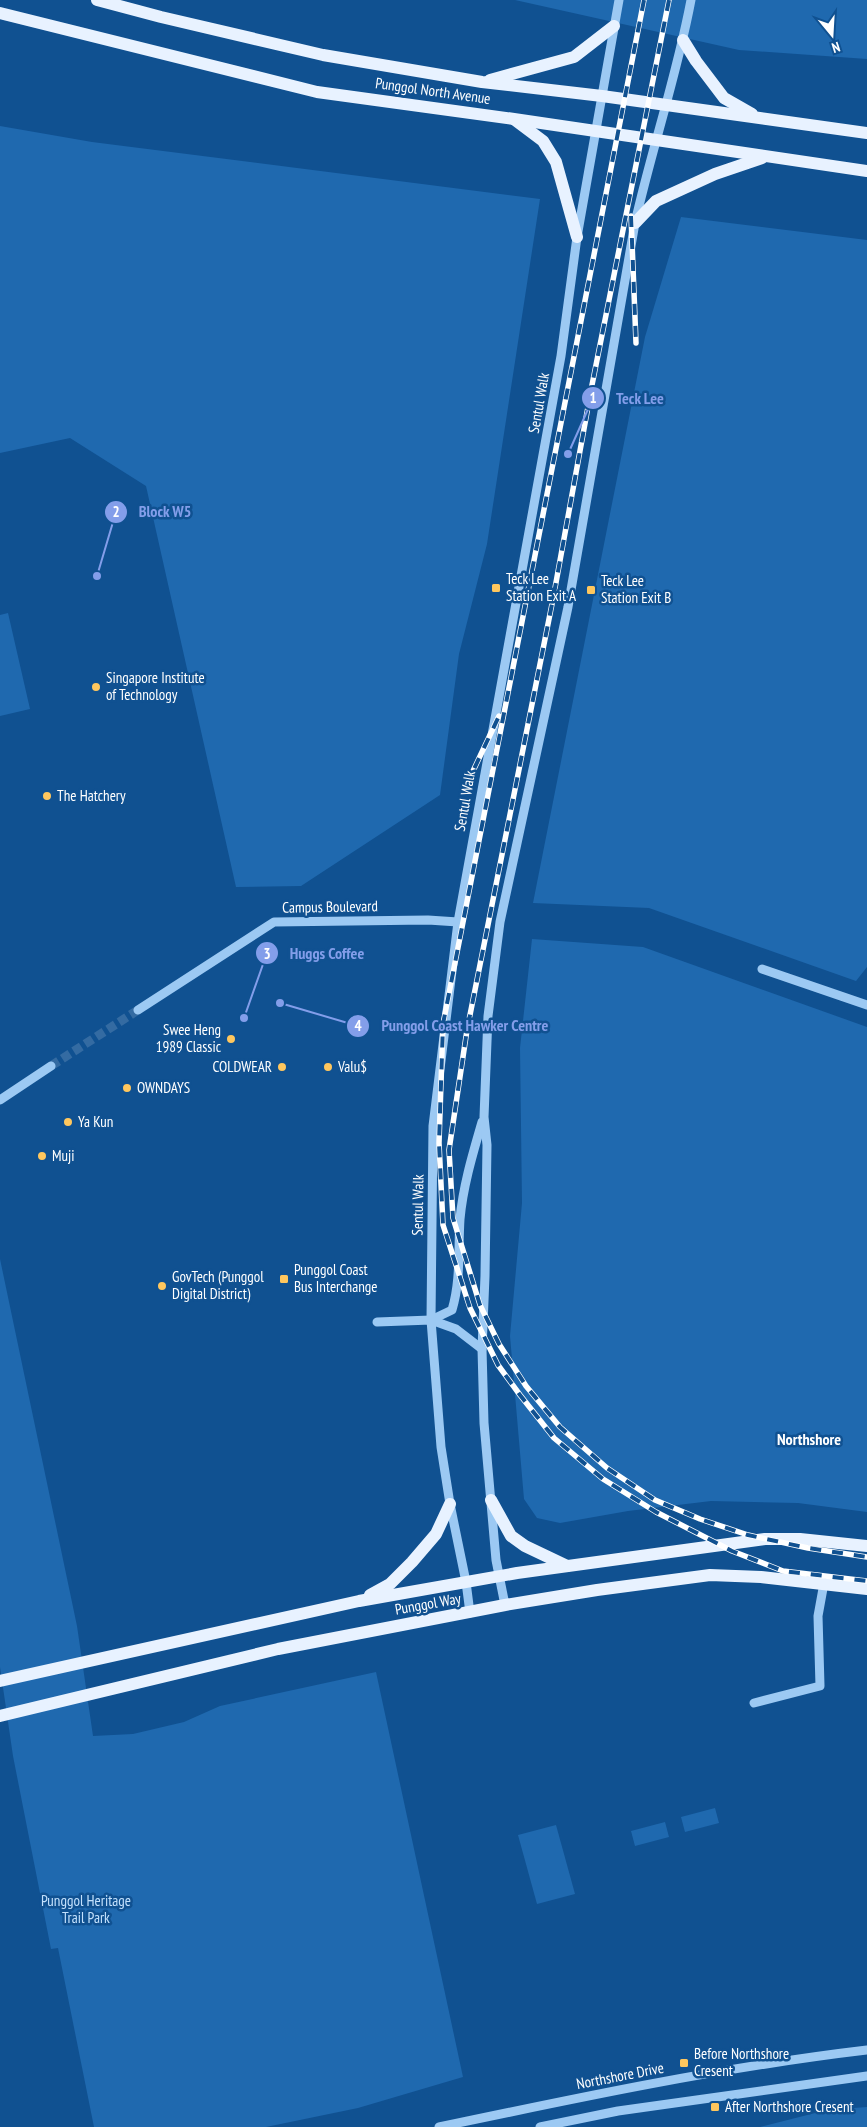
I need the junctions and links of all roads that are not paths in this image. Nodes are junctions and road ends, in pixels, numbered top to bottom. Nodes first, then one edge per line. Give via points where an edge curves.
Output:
1 (98, 0) edge
2 (619, 0) edge
3 (691, 0) edge
4 (0, 13) edge
5 (614, 26) junction
6 (683, 40) junction
7 (482, 82) junction
8 (602, 96) junction
9 (665, 105) junction
10 (758, 117) junction
11 (514, 119) junction
12 (596, 131) junction
13 (867, 133) edge
14 (656, 140) junction
15 (765, 157) junction
16 (867, 171) edge
17 (635, 223) junction
18 (577, 237) junction
19 (458, 922) junction
20 (762, 969) dead end
21 (867, 1004) edge
22 (138, 1010) tunnel mouth
23 (51, 1066) tunnel mouth
24 (0, 1100) edge
25 (484, 1116) junction
26 (431, 1320) junction
27 (377, 1322) dead end
28 (482, 1349) junction
29 (491, 1500) junction
30 (450, 1504) junction
31 (867, 1546) edge
32 (568, 1567) junction
33 (498, 1576) junction
34 (466, 1582) junction
35 (824, 1583) junction
36 (867, 1589) edge
37 (359, 1601) junction
38 (505, 1606) junction
39 (470, 1613) junction
40 (0, 1681) edge
41 (754, 1703) dead end
42 (0, 1716) edge
43 (867, 2050) edge
44 (867, 2076) edge
45 (439, 2127) edge
46 (540, 2127) edge

1 - 7 main road, Punggol North Avenue via 323,55
2 - 5 street, Sentul Walk
3 - 6 street
4 - 11 main road, Punggol North Avenue via 317,92
5 - 7 main road via 574,57
5 - 8 street, Sentul Walk
6 - 9 street
6 - 10 main road via 724,98
7 - 8 main road, Punggol North Avenue
8 - 9 main road, Punggol North Avenue
8 - 12 street, Sentul Walk
9 - 10 main road, Punggol North Avenue
9 - 14 street
10 - 13 main road, Punggol North Avenue
11 - 12 main road, Punggol North Avenue
11 - 18 main road via 543,141 556,162
12 - 14 main road, Punggol North Avenue
12 - 18 street, Sentul Walk
14 - 15 main road, Punggol North Avenue
14 - 17 street
15 - 16 main road, Punggol North Avenue
15 - 17 main road via 715,174 656,201
17 - 25 street via 568,607 500,922 488,1016
18 - 19 street, Sentul Walk via 561,356
19 - 22 street, Campus Boulevard via 274,922
19 - 26 street, Sentul Walk via 432,1126
20 - 21 street
23 - 24 street
25 - 26 street via 460,1217 458,1292 452,1310
25 - 28 street via 487,1146
26 - 27 street
26 - 28 street via 456,1329
26 - 30 street, Sentul Walk via 441,1447
28 - 29 street
29 - 32 main road via 511,1536
29 - 33 street
30 - 34 street, Sentul Walk
30 - 37 main road via 436,1534 412,1562 390,1584
31 - 32 main road, Punggol Way via 765,1538
32 - 33 main road, Punggol Way
33 - 34 main road, Punggol Way
33 - 38 street
34 - 37 main road, Punggol Way
34 - 39 street, Sentul Walk
35 - 36 main road, Punggol Way
35 - 38 main road, Punggol Way via 710,1575
35 - 41 street via 818,1616 820,1686
37 - 40 main road, Punggol Way
38 - 39 main road, Punggol Way
39 - 42 main road, Punggol Way via 278,1649
43 - 45 street, Northshore Drive via 812,2056 614,2090
44 - 46 street via 618,2112

